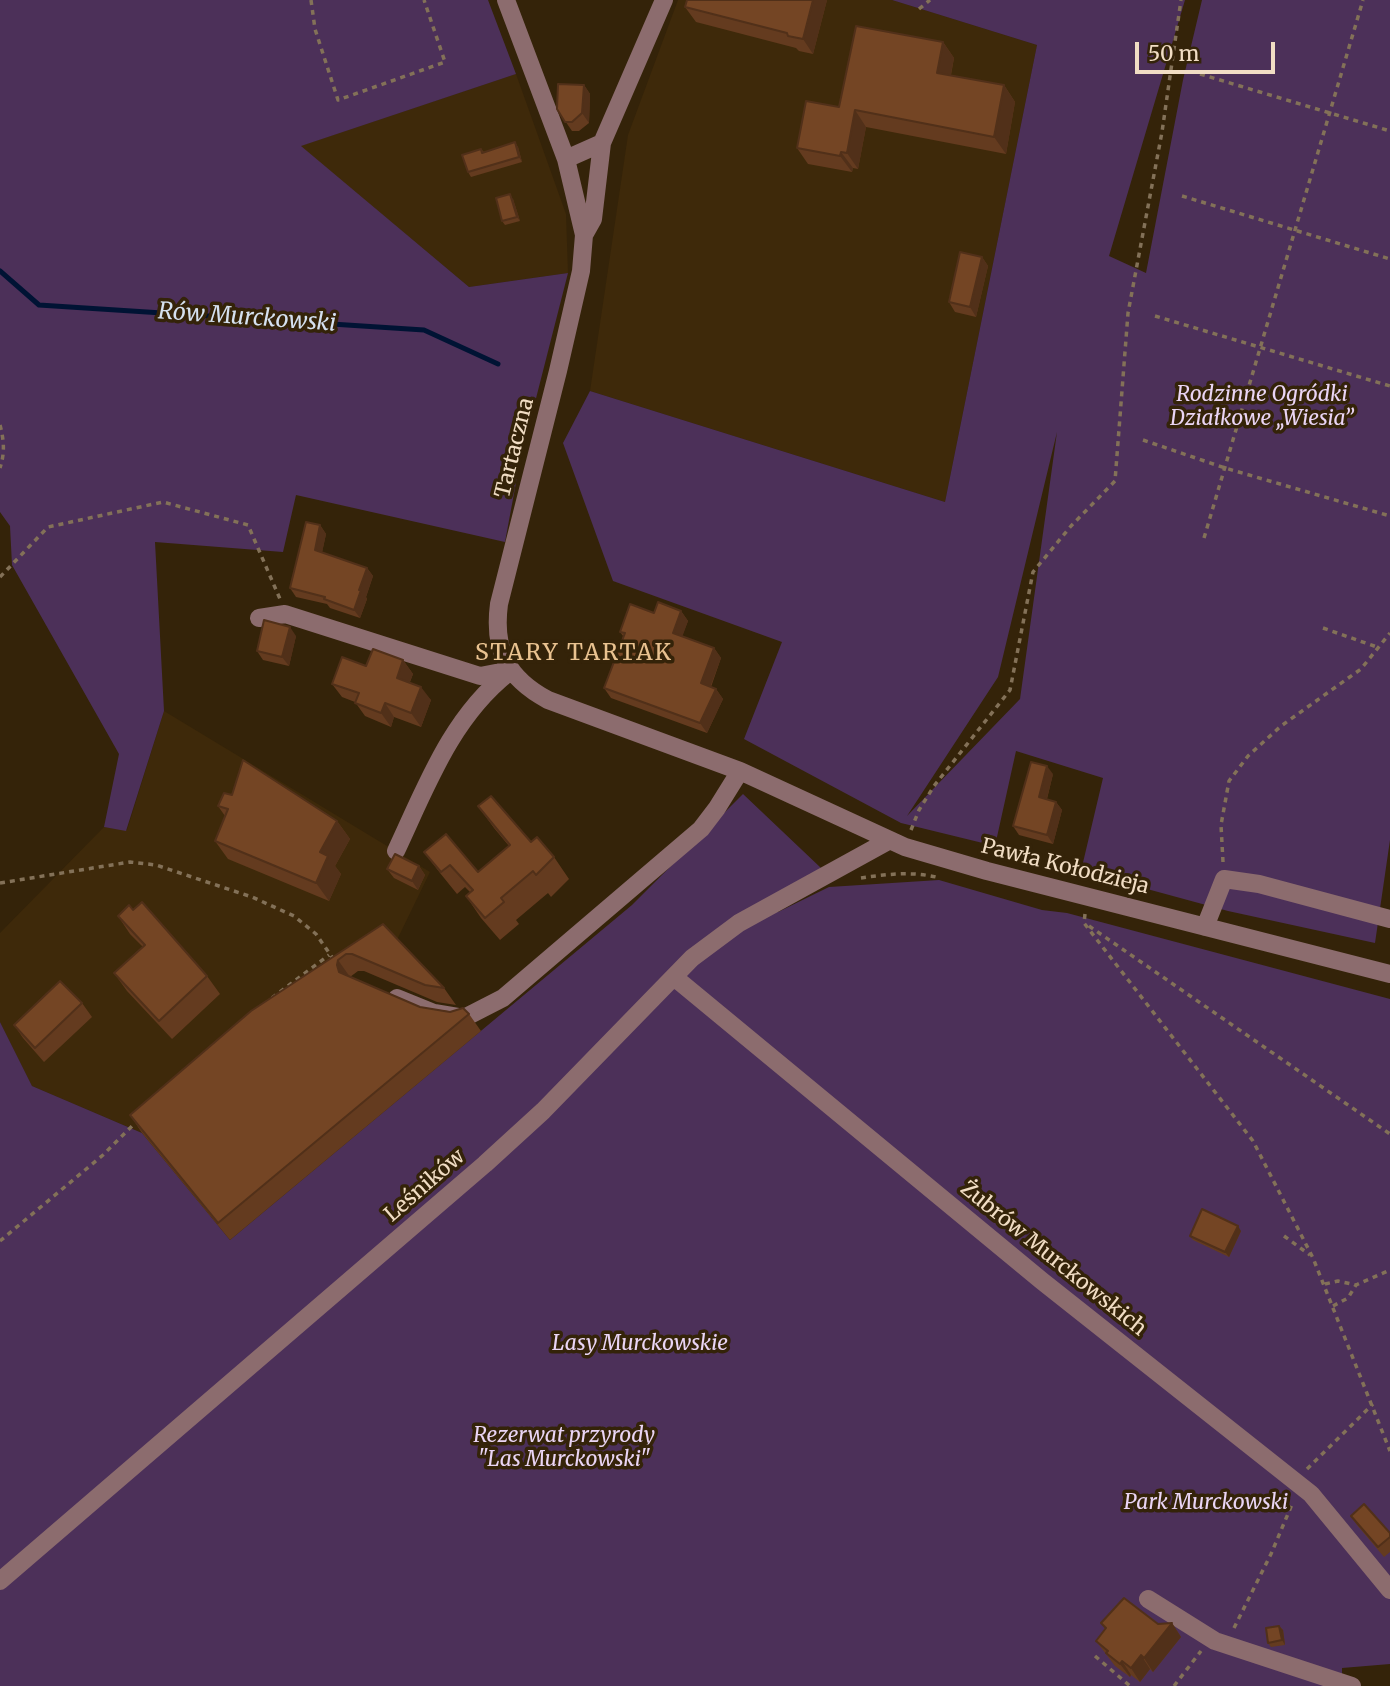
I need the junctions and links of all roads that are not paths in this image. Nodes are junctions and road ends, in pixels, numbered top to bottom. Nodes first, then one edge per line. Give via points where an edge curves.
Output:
1 (506, 0) edge
2 (664, 0) edge
3 (602, 143) junction
4 (566, 159) junction
5 (584, 235) junction
6 (259, 618) dead end
7 (511, 670) junction
8 (740, 771) junction
9 (896, 844) junction
10 (396, 852) edge
11 (1390, 919) edge
12 (1205, 927) junction
13 (1390, 974) edge
14 (674, 977) junction
15 (384, 992) edge
16 (0, 1581) edge
17 (1390, 1590) edge
18 (1148, 1599) dead end
19 (1352, 1686) edge

1 - 4 street, Tartaczna
2 - 3 street, Tartaczna
3 - 4 street
3 - 5 street, Tartaczna via 593,219
4 - 5 street, Tartaczna
5 - 7 street, Tartaczna via 558,371 499,604 498,637
6 - 7 street via 285,614 480,676
7 - 8 street, Pawła Kołodzieja via 526,688 548,700
7 - 10 street via 486,690 466,715 434,769
8 - 9 street, Pawła Kołodzieja
8 - 15 street via 701,829 503,998 464,1018 434,1013
9 - 12 street, Pawła Kołodzieja
9 - 14 street, Leśników via 835,869 739,923
11 - 12 street via 1224,879
12 - 13 street, Pawła Kołodzieja
14 - 16 street, Leśników via 485,1164
14 - 17 street, Żubrów Murckowskich via 1042,1281 1311,1494
18 - 19 street via 1218,1642

